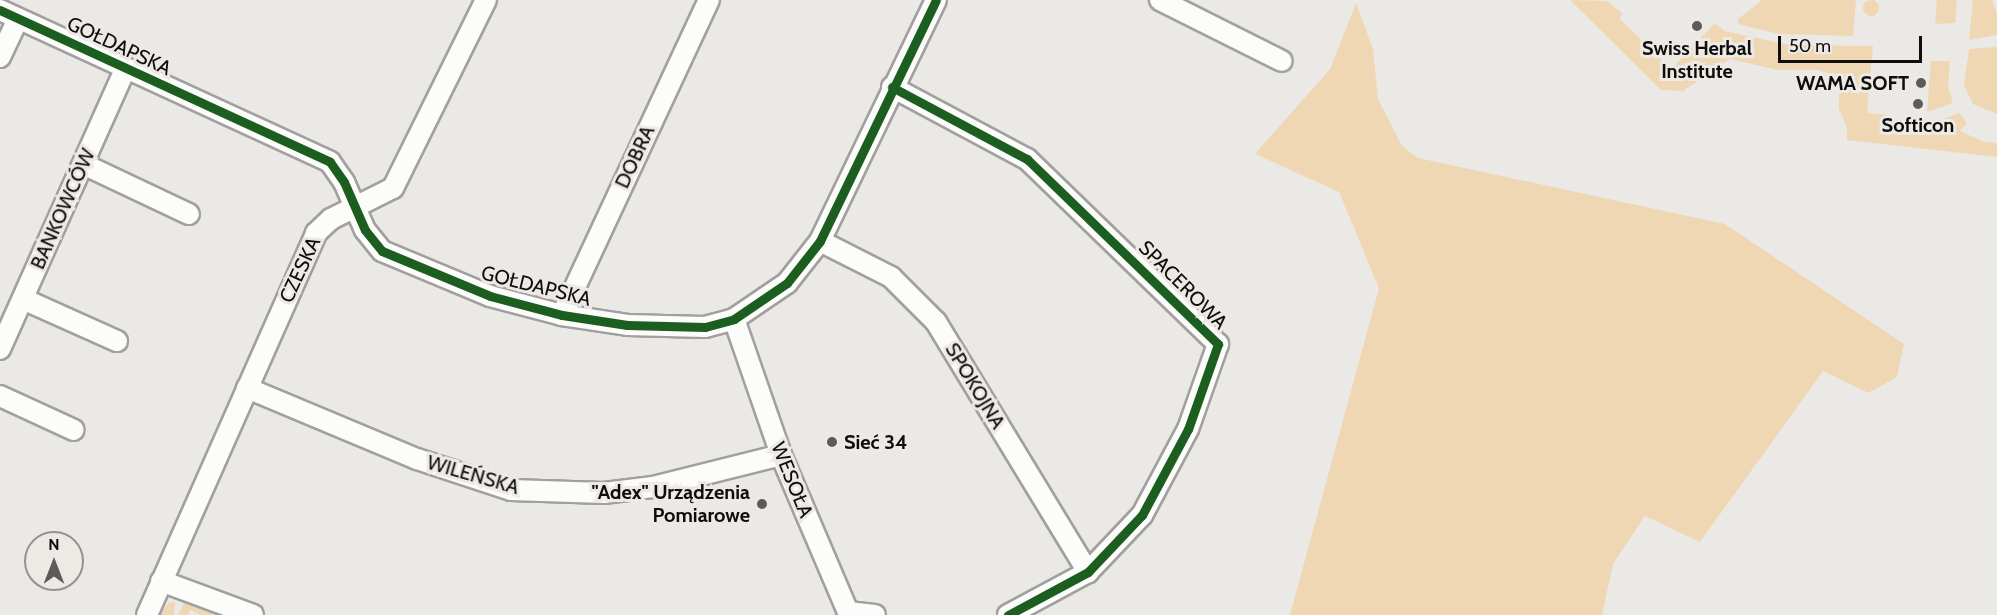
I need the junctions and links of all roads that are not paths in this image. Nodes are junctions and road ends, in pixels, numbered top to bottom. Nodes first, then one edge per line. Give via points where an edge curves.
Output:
1 (486, 0) edge
2 (709, 0) edge
3 (936, 0) edge
4 (1160, 0) edge
5 (0, 10) edge
6 (18, 19) junction
7 (0, 57) edge
8 (1282, 61) dead end
9 (125, 69) junction
10 (892, 87) junction
11 (83, 164) junction
12 (354, 206) junction
13 (189, 214) dead end
14 (820, 241) junction
15 (23, 299) junction
16 (562, 315) junction
17 (734, 319) junction
18 (117, 341) dead end
19 (0, 349) edge
20 (247, 388) junction
21 (0, 396) edge
22 (74, 430) dead end
23 (781, 455) junction
24 (1088, 572) junction
25 (161, 581) junction
26 (845, 614) edge
27 (147, 615) edge
28 (253, 615) edge
29 (875, 615) edge
30 (1008, 615) edge

1 - 12 street, CZESKA via 393,188
2 - 16 street, DOBRA
3 - 10 street, GOŁDAPSKA
4 - 8 street
5 - 6 street, GOŁDAPSKA
6 - 7 street
6 - 9 street, GOŁDAPSKA
9 - 11 street, BANKOWCÓW
9 - 12 street, GOŁDAPSKA via 330,162
10 - 14 street, GOŁDAPSKA
10 - 24 street, SPACEROWA via 1027,159 1218,344 1188,429 1142,515
11 - 13 street
11 - 15 street, BANKOWCÓW
12 - 16 street, GOŁDAPSKA via 364,230 381,251 490,296
12 - 20 street, CZESKA via 316,233
14 - 17 street, GOŁDAPSKA via 787,283
14 - 24 street, SPOKOJNA via 891,277 936,322
15 - 18 street
15 - 19 street, BANKOWCÓW
16 - 17 street, GOŁDAPSKA via 627,325 705,327
17 - 23 street, WESOŁA
20 - 23 street, WILEŃSKA via 417,459 511,490 604,493 653,487
20 - 25 street, CZESKA
21 - 22 street
23 - 26 street, WESOŁA
24 - 30 street, SPACEROWA
25 - 27 street, CZESKA
25 - 28 street
26 - 29 street, WESOŁA

